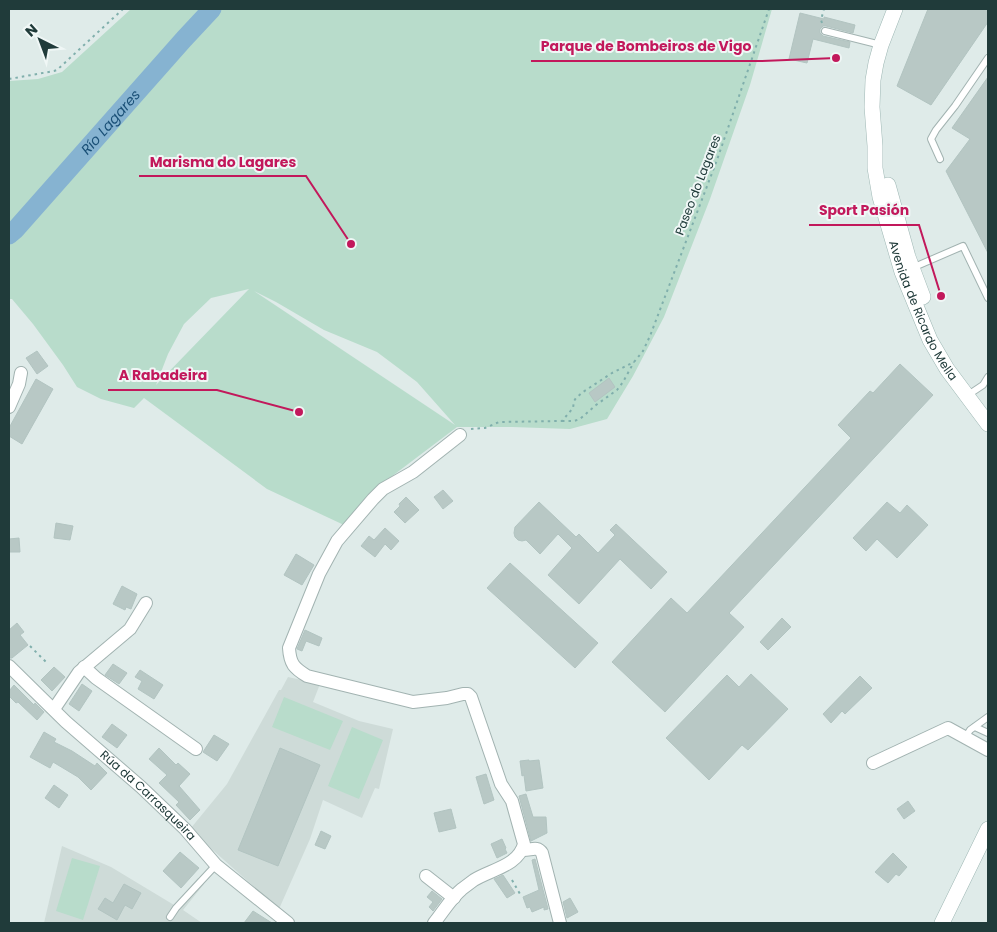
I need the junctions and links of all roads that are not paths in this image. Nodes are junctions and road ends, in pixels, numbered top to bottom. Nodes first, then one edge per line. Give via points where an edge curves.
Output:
1 (895, 9) edge
2 (825, 31) road end
3 (881, 45) junction
4 (988, 58) edge
5 (875, 146) junction
6 (940, 159) dead end
7 (905, 278) junction
8 (988, 298) edge
9 (936, 341) junction
10 (21, 373) dead end
11 (988, 376) edge
12 (971, 393) junction
13 (9, 407) edge
14 (977, 409) junction
15 (988, 424) edge
16 (460, 435) road end
17 (146, 603) dead end
18 (9, 666) edge
19 (84, 668) junction
20 (54, 709) junction
21 (988, 717) edge
22 (975, 727) junction
23 (988, 732) edge
24 (965, 738) junction
25 (196, 749) dead end
26 (988, 750) edge
27 (873, 763) dead end
28 (988, 829) edge
29 (522, 850) junction
30 (216, 865) junction
31 (426, 876) dead end
32 (454, 898) junction
33 (170, 917) dead end
34 (288, 923) edge
35 (434, 923) edge
36 (560, 923) edge
37 (942, 923) edge

1 - 3 main road, Avenida de Ricardo Mella
2 - 3 lane
3 - 5 main road, Avenida de Ricardo Mella via 873,80
4 - 6 lane via 931,139
5 - 7 main road, Avenida de Ricardo Mella via 898,220
5 - 7 main road, Avenida de Ricardo Mella via 875,168 884,209
7 - 8 lane via 962,246
7 - 9 main road, Avenida de Ricardo Mella
9 - 12 main road, Avenida de Ricardo Mella
9 - 14 main road, Avenida de Ricardo Mella via 947,369
10 - 13 street
11 - 12 lane via 983,385
12 - 14 main road, Avenida de Ricardo Mella
14 - 15 main road, Avenida de Ricardo Mella
16 - 29 street via 413,472 383,489 337,541 305,607 289,648 290,658 293,666 307,676 413,702 468,694 501,784 512,801 524,844
17 - 19 street via 130,629
18 - 20 street, Rúa da Carrasqueira
19 - 20 street
19 - 25 street
20 - 30 street, Rúa da Carrasqueira via 179,823
21 - 22 lane
22 - 23 lane
22 - 24 lane
24 - 26 street
24 - 27 street via 948,728
28 - 37 main road
29 - 32 street via 510,863 475,880
29 - 36 street via 536,848 542,853
30 - 33 lane
30 - 34 street, Rúa da Carrasqueira
31 - 32 street
32 - 35 street

